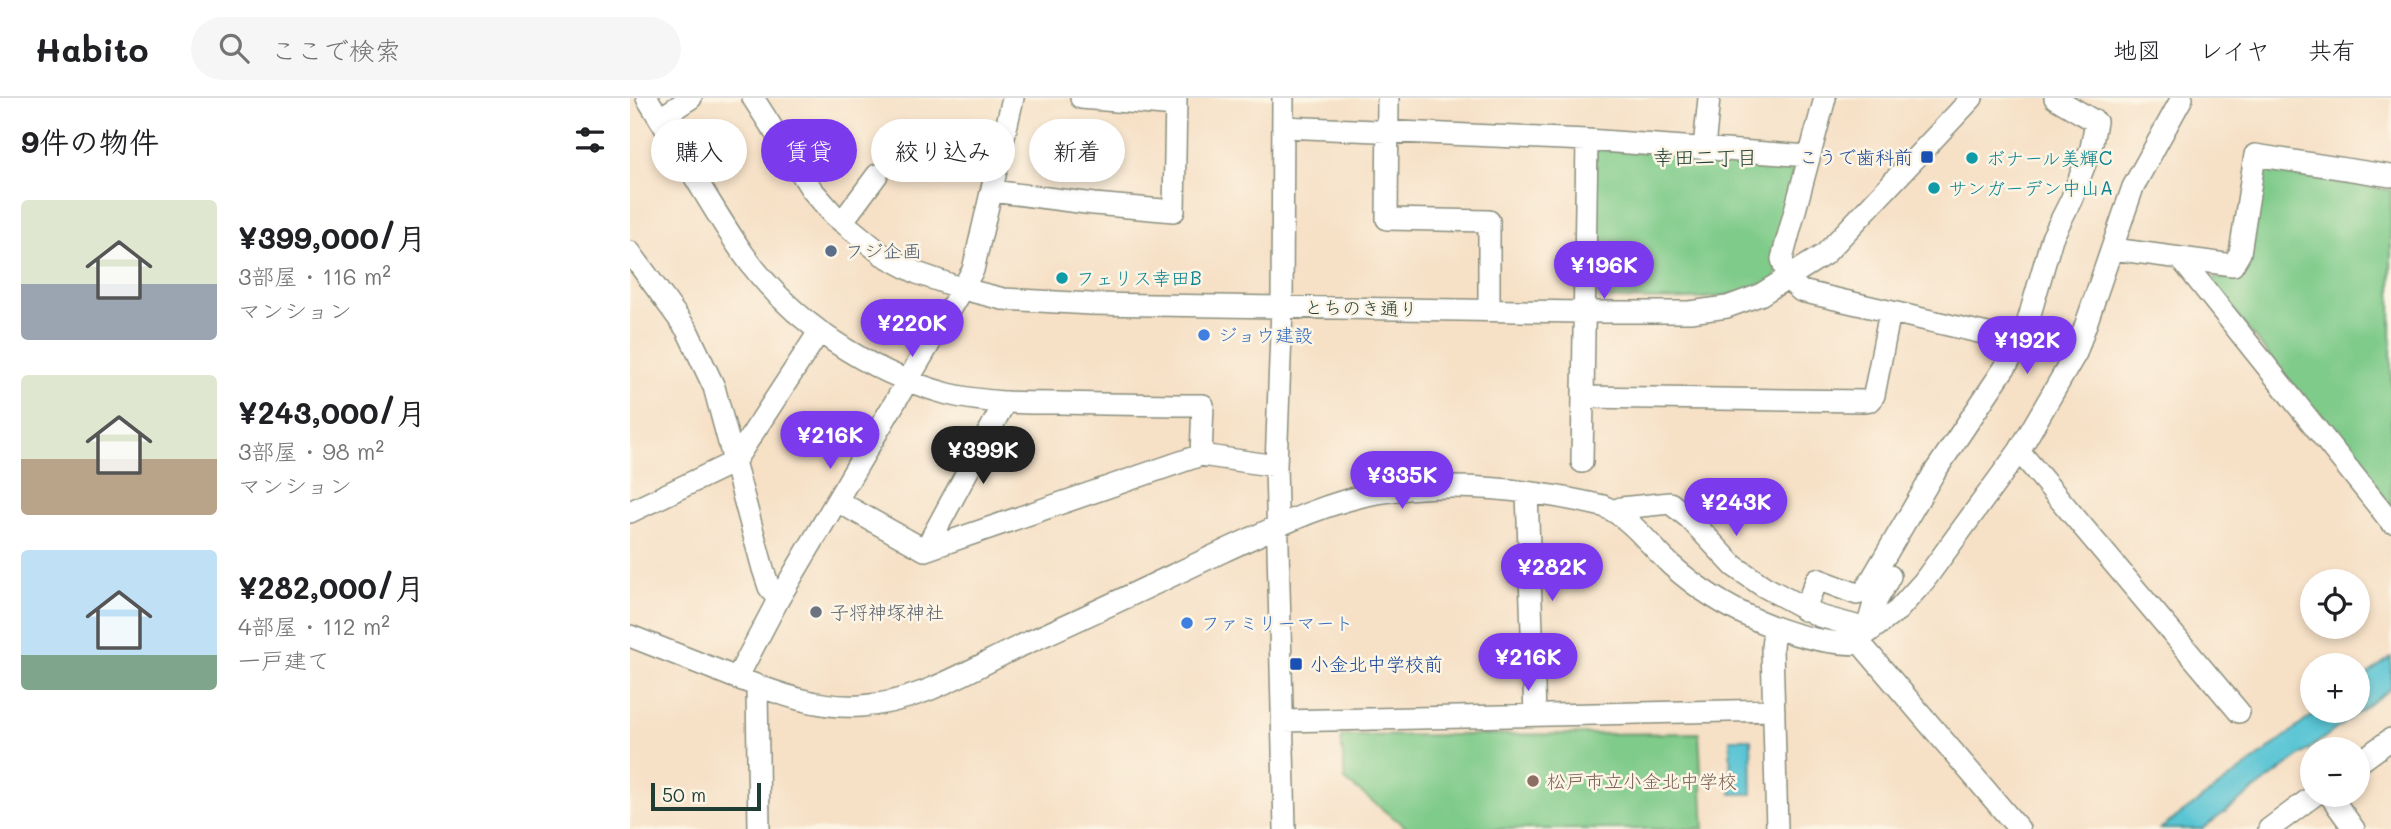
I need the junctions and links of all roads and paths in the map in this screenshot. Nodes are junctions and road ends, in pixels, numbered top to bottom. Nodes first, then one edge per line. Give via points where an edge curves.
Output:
1 (647, 98) edge
2 (691, 98) edge
3 (753, 98) edge
4 (1013, 98) edge
5 (1081, 98) edge
6 (1283, 98) edge
7 (1388, 98) edge
8 (1709, 98) edge
9 (1825, 98) edge
10 (1972, 98) edge
11 (2055, 98) edge
12 (2182, 98) edge
13 (1176, 102) edge
14 (660, 118) junction
15 (1283, 127) junction
16 (1387, 131) junction
17 (1587, 140) junction
18 (1704, 148) junction
19 (1808, 156) junction
20 (2391, 176) edge
21 (872, 182) edge
22 (992, 191) junction
23 (842, 222) junction
24 (2113, 249) junction
25 (630, 252) edge
26 (2181, 258) junction
27 (1788, 279) junction
28 (963, 289) junction
29 (1282, 307) junction
30 (1489, 310) junction
31 (1583, 312) junction
32 (1890, 312) junction
33 (819, 332) junction
34 (2022, 342) junction
35 (906, 380) junction
36 (1583, 397) junction
37 (1005, 402) junction
38 (2019, 451) junction
39 (1201, 455) junction
40 (734, 462) junction
41 (1581, 462) dead end
42 (1276, 466) junction
43 (1527, 493) junction
44 (1922, 495) junction
45 (837, 501) junction
46 (1615, 511) junction
47 (630, 512) edge
48 (2391, 522) edge
49 (1276, 527) junction
50 (925, 550) junction
51 (778, 600) junction
52 (1804, 610) junction
53 (1774, 628) junction
54 (630, 636) edge
55 (1864, 636) junction
56 (737, 678) junction
57 (757, 687) junction
58 (1774, 710) junction
59 (2239, 712) dead end
60 (1535, 714) junction
61 (1283, 721) junction
62 (2391, 739) edge
63 (2370, 754) edge
64 (2300, 806) edge
65 (2338, 807) edge
66 (759, 829) edge
67 (1285, 829) edge
68 (1777, 829) edge
69 (2019, 829) edge
70 (2269, 829) edge
71 (2354, 829) edge

1 - 14 street
2 - 14 street
3 - 23 street, とちのき通り via 811,190
4 - 22 street
5 - 13 street
6 - 15 street
7 - 16 street
8 - 18 street
9 - 19 street
10 - 27 street, とちのき通り via 1825,254
11 - 34 street via 2096,122 2091,148 2052,238
12 - 24 street via 2133,187
13 - 22 street via 1174,211
14 - 33 street via 743,253 775,293
15 - 16 street
15 - 29 street
16 - 17 street
16 - 30 street via 1387,219 1489,221
17 - 18 street
17 - 31 street
18 - 19 street
19 - 27 street via 1782,259
20 - 26 street via 2255,155 2239,253 2233,265
21 - 23 street
22 - 28 street via 973,270
23 - 28 street, とちのき通り via 883,255
24 - 26 street
24 - 38 street via 2076,353
25 - 40 street via 687,330 714,387
26 - 48 street
27 - 31 street, とちのき通り via 1727,307 1690,312
27 - 32 street via 1801,291
28 - 29 street, とちのき通り via 1003,299 1091,304
28 - 35 street
29 - 30 street, とちのき通り
29 - 42 street
30 - 31 street, とちのき通り
31 - 36 street
32 - 34 street
32 - 36 street via 1871,400
33 - 35 street
33 - 40 street
34 - 44 street
35 - 37 street via 949,394
35 - 45 street
36 - 41 street
37 - 39 street via 1203,405
37 - 50 street
38 - 55 street via 1924,581 1898,610
38 - 59 street
39 - 42 street
39 - 50 street
40 - 47 street
40 - 51 street via 763,569
42 - 49 street
43 - 46 street
43 - 49 street via 1469,488 1395,491 1324,507
43 - 60 street
44 - 52 street via 1864,592 1857,594 1817,579
44 - 55 street via 1909,543 1878,595
45 - 50 street
45 - 51 street
46 - 52 street via 1670,503 1734,566
46 - 53 street via 1686,578
49 - 57 street via 928,692 882,704 836,706
49 - 61 street
51 - 56 street
52 - 55 street
53 - 55 street via 1819,641
53 - 58 street
54 - 56 street
55 - 69 street
56 - 57 street
57 - 66 street
58 - 60 street
58 - 68 street
60 - 61 street
61 - 67 street
62 - 63 street
64 - 70 street
65 - 71 street

